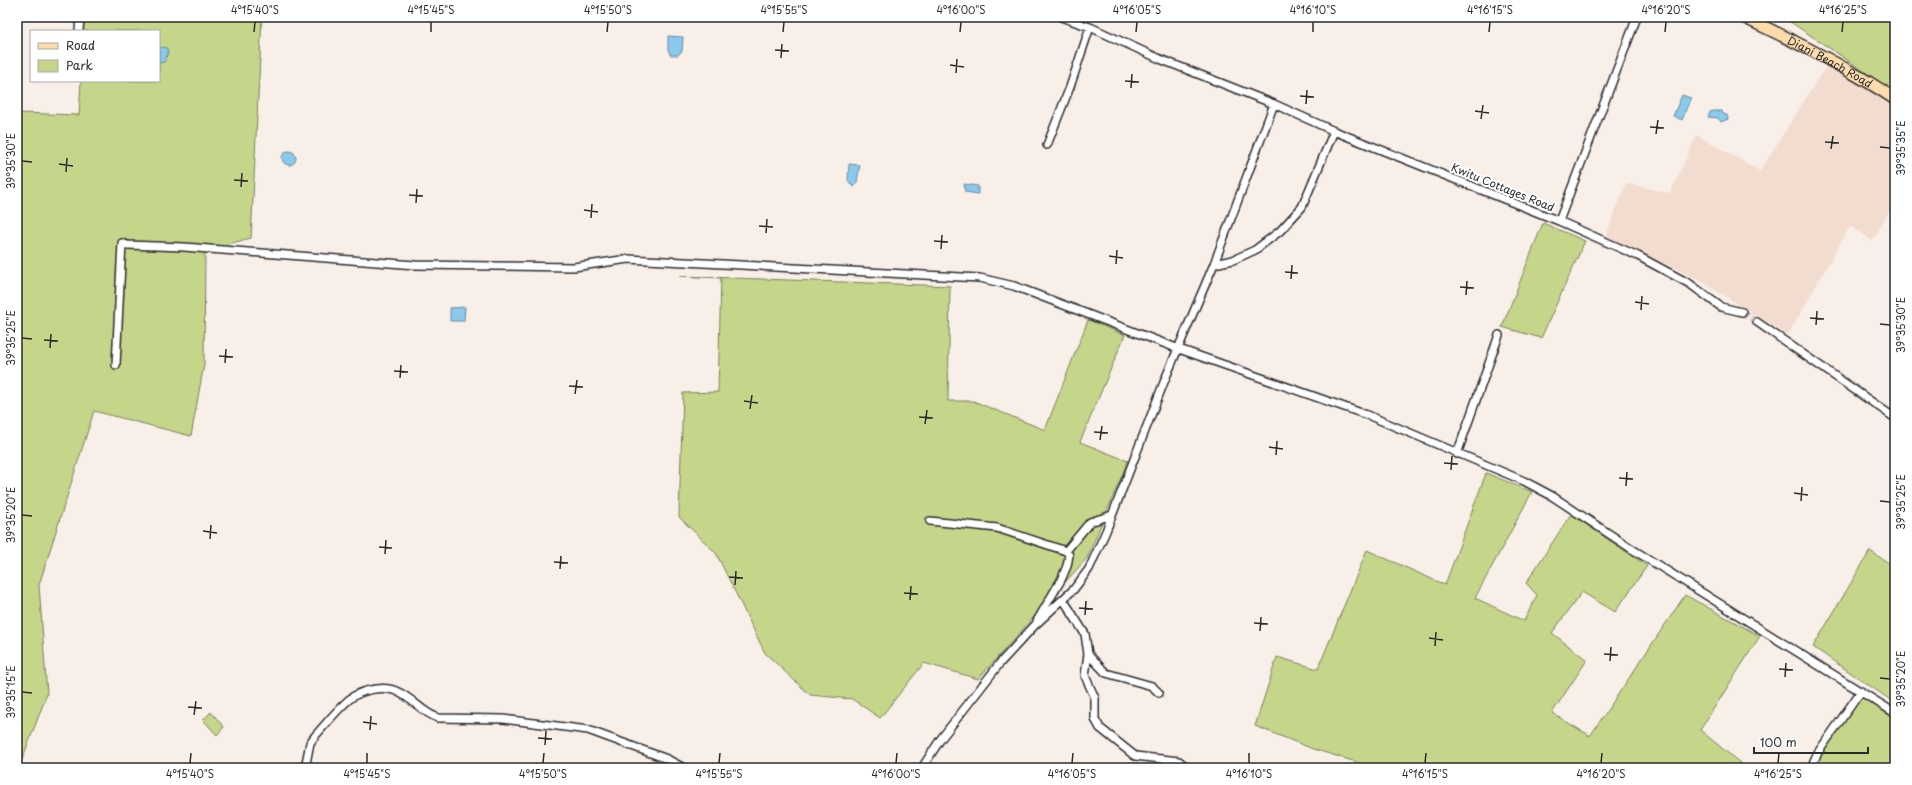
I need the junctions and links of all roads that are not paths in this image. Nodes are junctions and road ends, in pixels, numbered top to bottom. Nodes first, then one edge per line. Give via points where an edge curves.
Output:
1 (80, 17) edge
2 (1061, 17) edge
3 (1637, 17) edge
4 (1743, 17) edge
5 (1090, 27) junction
6 (79, 30) edge
7 (1895, 99) edge
8 (1274, 104) junction
9 (1334, 131) junction
10 (1047, 145) dead end
11 (1559, 221) junction
12 (1214, 264) junction
13 (1742, 312) tunnel mouth
14 (1757, 322) tunnel mouth
15 (1499, 335) dead end
16 (1179, 348) junction
17 (116, 365) dead end
18 (1895, 418) edge
19 (1457, 454) junction
20 (1112, 515) junction
21 (930, 521) dead end
22 (1066, 551) junction
23 (1063, 599) junction
24 (1034, 626) junction
25 (1088, 654) junction
26 (1861, 691) junction
27 (1159, 693) dead end
28 (1895, 713) edge
29 (305, 768) edge
30 (684, 768) edge
31 (922, 768) edge
32 (1188, 768) edge
33 (1811, 768) edge

1 - 6 street
2 - 5 street, Kwitu Cottages Road
3 - 11 street, Kwitu Cottages Road
4 - 7 main road, Diani Beach Road via 1878,87
5 - 8 street, Kwitu Cottages Road via 1160,59
5 - 10 street
8 - 9 street, Kwitu Cottages Road
8 - 12 street
9 - 11 street, Kwitu Cottages Road
9 - 12 street via 1302,207 1280,231 1255,250 1234,260
11 - 13 street via 1638,256 1690,284 1721,307
12 - 16 street
14 - 18 street
15 - 19 street
16 - 17 street via 1014,286 980,278 628,259 574,267 415,265 122,243
16 - 19 street via 1370,416
16 - 20 street
19 - 26 street via 1524,481 1552,496 1632,549
20 - 22 street via 1090,522
20 - 23 street via 1090,569
21 - 22 street via 997,528
22 - 24 street via 1069,555 1067,566
23 - 24 street
23 - 25 street via 1085,634
24 - 31 street via 984,683
25 - 27 street via 1106,673 1152,686
25 - 32 street via 1085,676 1094,698 1095,718 1100,728 1135,756 1179,761
26 - 28 street
26 - 33 street via 1817,754
29 - 30 street via 310,743 324,726 353,697 366,691 383,688 398,691 429,715 438,718 503,719 588,730 668,759

